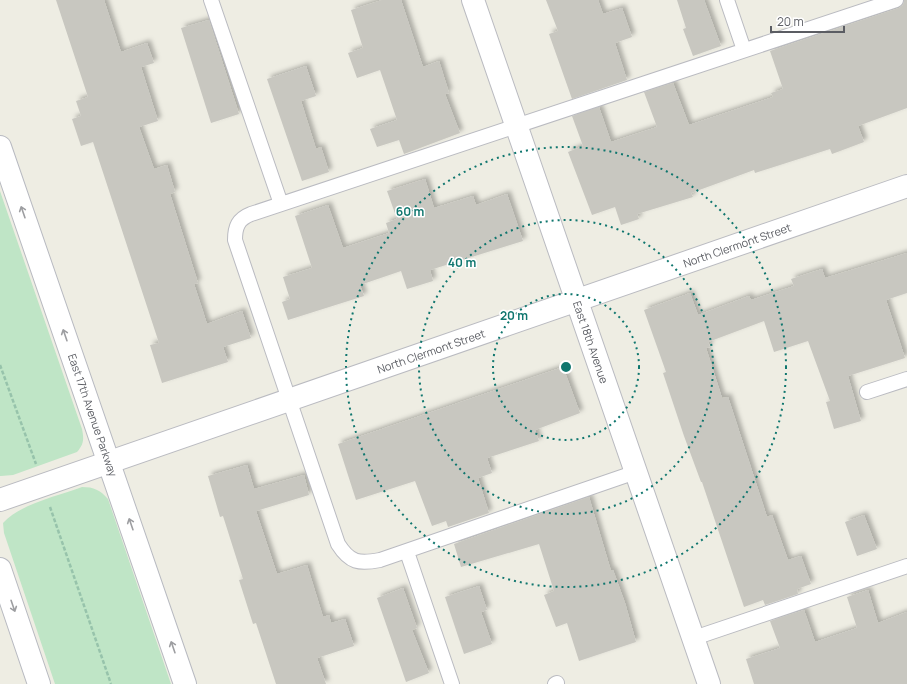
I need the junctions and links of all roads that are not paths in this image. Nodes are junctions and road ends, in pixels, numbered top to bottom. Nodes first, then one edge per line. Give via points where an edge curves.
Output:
1 (210, 0) edge
2 (473, 0) edge
3 (727, 0) edge
4 (896, 0) edge
5 (744, 50) junction
6 (517, 126) junction
7 (0, 147) edge
8 (907, 186) edge
9 (281, 204) junction
10 (576, 300) junction
11 (907, 378) edge
12 (867, 392) dead end
13 (290, 400) junction
14 (110, 462) junction
15 (636, 472) junction
16 (0, 500) edge
17 (407, 552) junction
18 (907, 566) edge
19 (0, 569) edge
20 (694, 638) junction
21 (39, 684) edge
22 (185, 684) edge
23 (452, 684) edge
24 (709, 684) edge

1 - 9 lane
2 - 6 street, East 18th Avenue
3 - 5 lane
4 - 5 lane
5 - 6 lane
6 - 9 lane
6 - 10 street, East 18th Avenue
14 -> 7 street, East 17th Avenue Parkway
8 - 10 street, North Clermont Street
9 - 13 lane via 243,217 238,223 235,240
10 - 13 street, North Clermont Street
10 - 15 street, East 18th Avenue
11 - 12 lane
13 - 14 street, North Clermont Street
13 - 17 lane via 338,544 345,555 356,561 366,562
14 - 16 street, North Clermont Street
22 -> 14 street, East 17th Avenue Parkway
15 - 17 lane
15 - 20 street, East 18th Avenue
17 - 23 lane
18 - 20 lane
19 -> 21 street
20 - 24 street, East 18th Avenue

